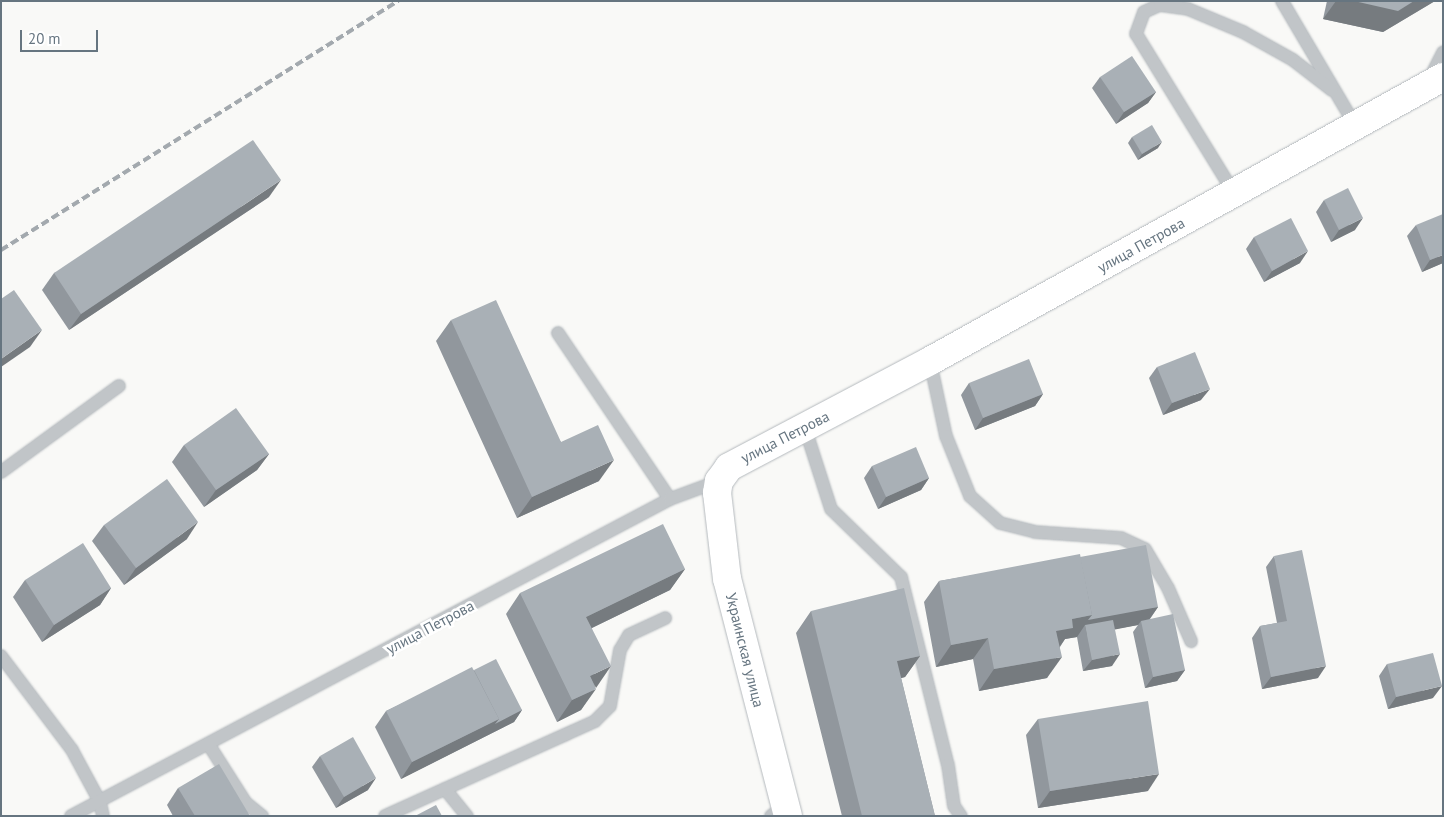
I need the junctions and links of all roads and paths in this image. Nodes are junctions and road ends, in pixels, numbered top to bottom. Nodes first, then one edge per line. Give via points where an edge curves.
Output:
1 (1282, 1) edge
2 (1443, 52) edge
3 (1434, 82) edge
4 (1332, 90) junction
5 (1356, 125) junction
6 (1234, 193) junction
7 (558, 333) dead end
8 (930, 361) junction
9 (119, 386) dead end
10 (804, 428) junction
11 (1, 472) edge
12 (719, 481) junction
13 (670, 499) junction
14 (665, 618) dead end
15 (1191, 641) dead end
16 (1, 656) edge
17 (209, 745) junction
18 (445, 789) junction
19 (100, 802) junction
20 (781, 812) edge
21 (71, 816) edge
22 (103, 816) edge
23 (262, 816) edge
24 (385, 816) edge
25 (467, 816) edge
26 (961, 816) edge

1 - 4 lane
2 - 3 lane
3 - 5 main road, улица Петрова
4 - 5 lane
4 - 6 lane via 1293,60 1198,13 1160,5 1144,12 1136,34
5 - 6 main road, улица Петрова
6 - 8 main road, улица Петрова
7 - 13 lane
8 - 10 main road, улица Петрова
8 - 15 lane via 946,436 970,496 1000,523 1035,532 1121,538 1145,549 1168,588
9 - 11 lane
10 - 12 main road, улица Петрова via 742,458 729,467
10 - 26 lane via 832,509 901,577 948,765 954,806
12 - 13 lane, улица Петрова
12 - 20 main road, Украинская улица via 717,493 727,579
13 - 17 lane, улица Петрова
14 - 18 lane via 628,635 620,650 610,706 595,721
16 - 19 lane via 72,750
17 - 19 lane, улица Петрова
17 - 23 lane via 246,803
18 - 24 lane
18 - 25 lane
19 - 21 lane, улица Петрова
19 - 22 lane

